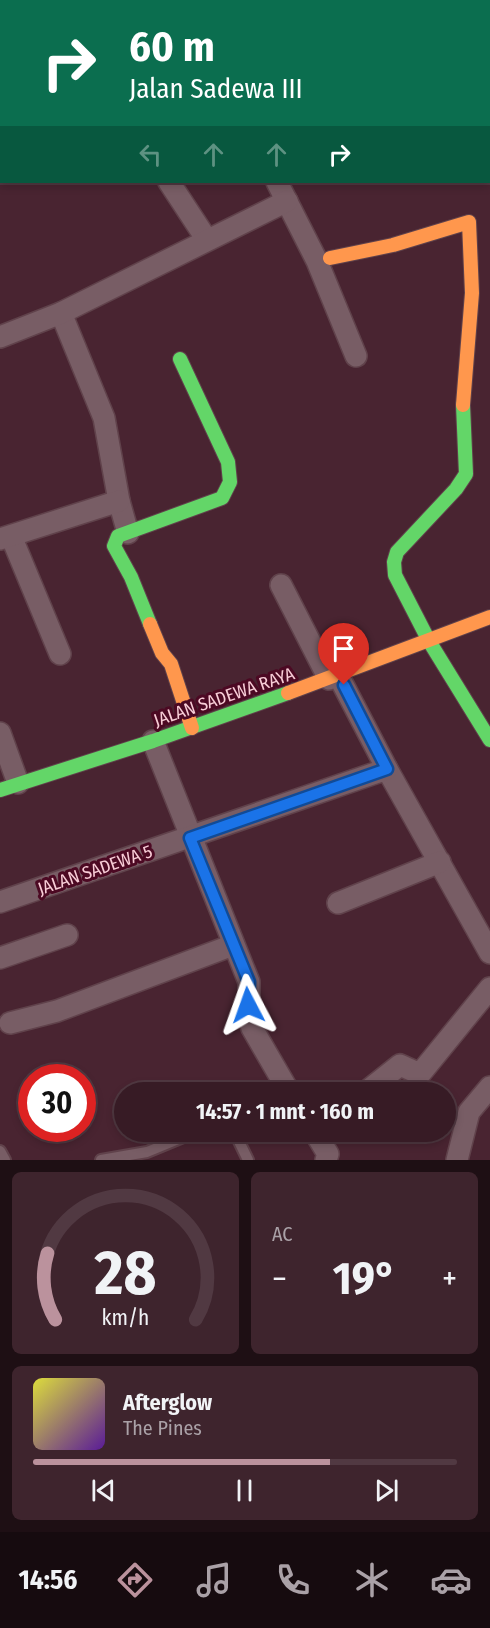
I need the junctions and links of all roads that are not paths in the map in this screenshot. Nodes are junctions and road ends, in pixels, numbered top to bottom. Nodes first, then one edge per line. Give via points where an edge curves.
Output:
1 (170, 183) edge
2 (277, 183) edge
3 (286, 201) junction
4 (207, 240) junction
5 (330, 258) dead end
6 (61, 313) junction
7 (0, 337) edge
8 (356, 356) dead end
9 (180, 359) dead end
10 (119, 501) junction
11 (128, 533) junction
12 (5, 537) edge
13 (281, 585) dead end
14 (490, 617) edge
15 (429, 641) junction
16 (60, 654) dead end
17 (334, 677) junction
18 (192, 728) junction
19 (0, 733) edge
20 (488, 734) edge
21 (153, 741) junction
22 (387, 769) junction
23 (9, 787) edge
24 (190, 838) junction
25 (440, 862) junction
26 (0, 902) edge
27 (338, 903) dead end
28 (67, 935) dead end
29 (233, 945) junction
30 (490, 953) edge
31 (0, 958) edge
32 (490, 988) edge
33 (10, 1023) dead end
34 (284, 1082) edge
35 (379, 1082) edge
36 (490, 1087) edge
37 (171, 1142) edge
38 (239, 1142) edge
39 (323, 1142) edge
40 (0, 1151) edge
41 (4, 1160) edge
42 (101, 1160) edge
43 (248, 1160) edge
44 (326, 1160) edge
45 (458, 1160) edge

1 - 4 street
2 - 3 street
3 - 4 street
3 - 8 street via 317,261
4 - 6 street
5 - 15 street via 393,245 460,223 469,222 471,229 472,293 463,394 466,474 397,552 394,562 396,575
6 - 7 street
6 - 10 street via 104,418
9 - 11 street via 228,462 229,491 222,498
10 - 11 street
10 - 12 street
11 - 18 street via 118,536 114,546 131,576 162,653 171,664
12 - 16 street
13 - 17 street
14 - 15 street, JALAN SADEWA RAYA
15 - 17 street, JALAN SADEWA RAYA
15 - 20 street
17 - 18 street, JALAN SADEWA RAYA
17 - 22 street
18 - 21 street, JALAN SADEWA RAYA
19 - 23 street
21 - 23 street, JALAN SADEWA RAYA
21 - 24 street
22 - 24 street, JALAN SADEWA 5
22 - 25 street
24 - 26 street, JALAN SADEWA 5
24 - 29 street
25 - 27 street
25 - 30 street
28 - 31 street
29 - 33 street via 57,1011
29 - 34 street via 249,982 249,1018
32 - 35 street via 420,1074 400,1065
36 - 45 street via 469,1112
37 - 42 lane via 147,1152
38 - 43 lane
39 - 44 street via 328,1154
40 - 41 lane

